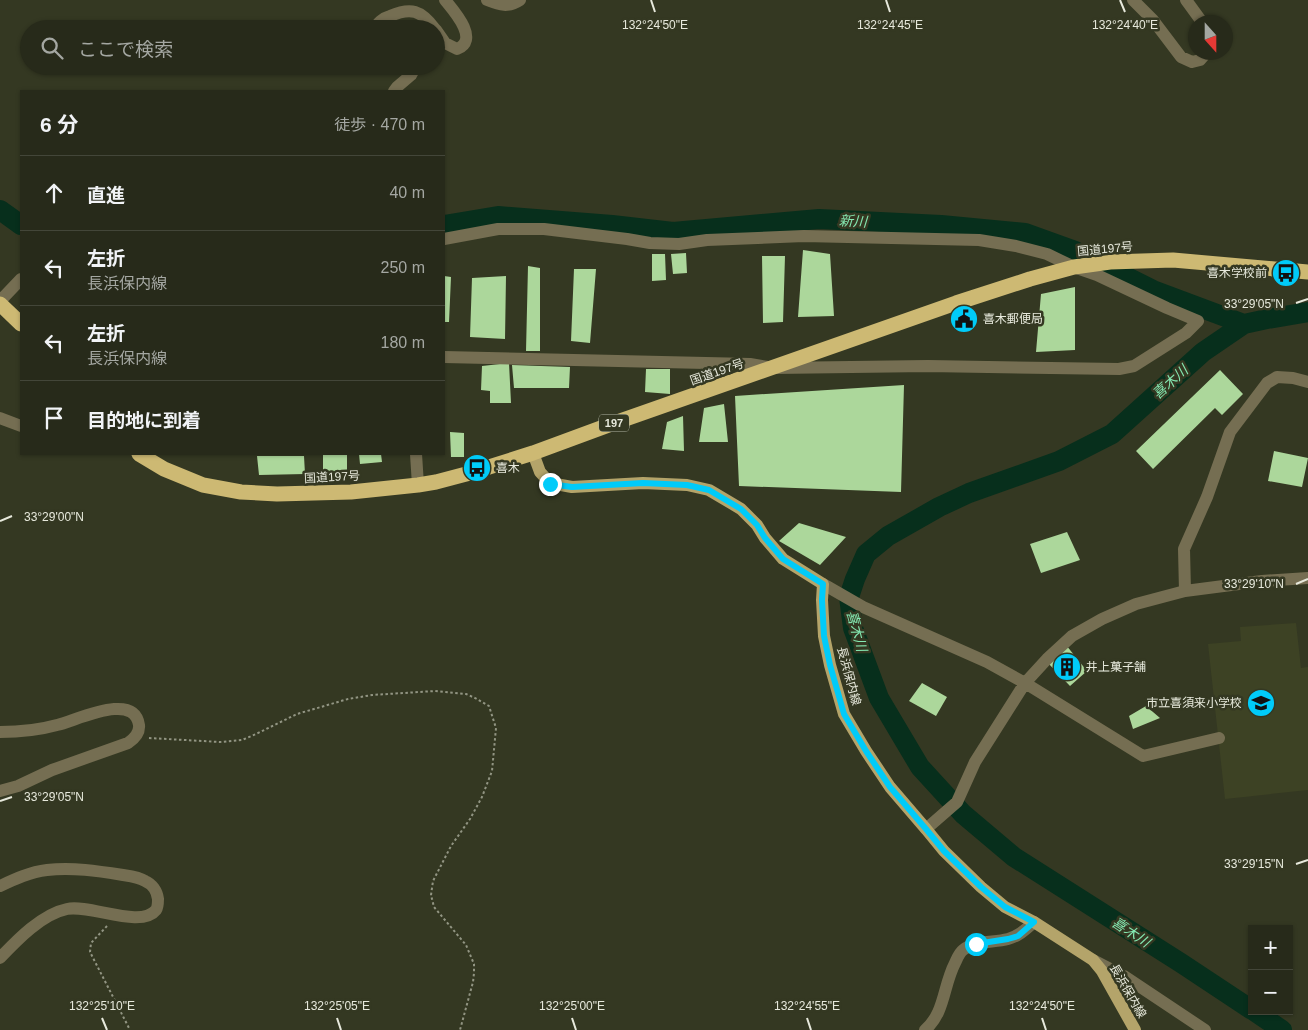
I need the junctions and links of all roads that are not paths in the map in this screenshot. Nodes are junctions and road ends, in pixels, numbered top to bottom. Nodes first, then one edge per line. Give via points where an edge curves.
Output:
1 (445, 0) edge
2 (488, 0) edge
3 (520, 0) edge
4 (1133, 0) edge
5 (1186, 0) edge
6 (1197, 15) edge
7 (382, 20) edge
8 (429, 20) edge
9 (445, 42) edge
10 (1200, 60) edge
11 (411, 75) edge
12 (395, 90) edge
13 (445, 239) edge
14 (1078, 266) junction
15 (1308, 272) edge
16 (20, 280) edge
17 (0, 303) edge
18 (20, 323) edge
19 (445, 357) edge
20 (774, 368) junction
21 (1308, 382) edge
22 (0, 418) edge
23 (20, 426) edge
24 (533, 453) junction
25 (141, 455) edge
26 (416, 455) edge
27 (418, 486) junction
28 (1308, 578) edge
29 (826, 586) junction
30 (1185, 592) junction
31 (1025, 683) junction
32 (0, 732) edge
33 (1218, 738) dead end
34 (0, 791) edge
35 (928, 827) junction
36 (0, 886) edge
37 (1034, 922) junction
38 (0, 958) edge
39 (1093, 960) junction
40 (925, 1030) edge
41 (1135, 1030) edge
42 (1205, 1030) edge

1 - 9 street via 458,17 467,38 465,44 457,49
2 - 3 street via 507,6
4 - 10 street via 1181,57 1192,62
5 - 6 street
7 - 8 street via 411,10
11 - 12 street
13 - 14 street via 498,229 544,229 679,244 804,236 979,240 1047,254
14 - 15 highway, 国道197号 / 197 via 1173,260
14 - 20 highway, 国道197号 / 197 via 1030,278
14 - 20 street via 1198,321 1186,333 1134,366 1119,368
16 - 17 street
17 - 18 highway
19 - 20 street via 750,364
20 - 24 highway, 国道197号 / 197
21 - 30 street via 1277,377 1267,383 1230,432 1184,549
22 - 23 street
24 - 27 highway, 国道197号 / 197
24 - 29 main road via 540,472 550,484 572,487 643,483 687,485 709,490 741,509 783,559
25 - 27 highway, 国道197号 / 197 via 203,485 241,492 342,492
26 - 27 street
28 - 30 street
29 - 31 street via 863,607 987,662
29 - 35 main road, 長浜保内線 via 822,600 824,636 844,714 890,787
30 - 31 street via 1136,604 1072,636
31 - 33 street via 1143,756
31 - 35 street via 975,762 957,802
32 - 34 street via 57,725 101,710 114,709 134,714 139,723 136,738 128,743
35 - 37 main road, 長浜保内線 via 944,851 981,887 1005,907
36 - 38 street via 36,872 82,870 145,880 158,894 156,910 133,918 89,909 65,909 35,926
37 - 39 main road, 長浜保内線
37 - 40 street via 1018,936 976,944 962,951 952,969 938,1015
39 - 41 main road, 長浜保内線
39 - 42 street via 1124,976

